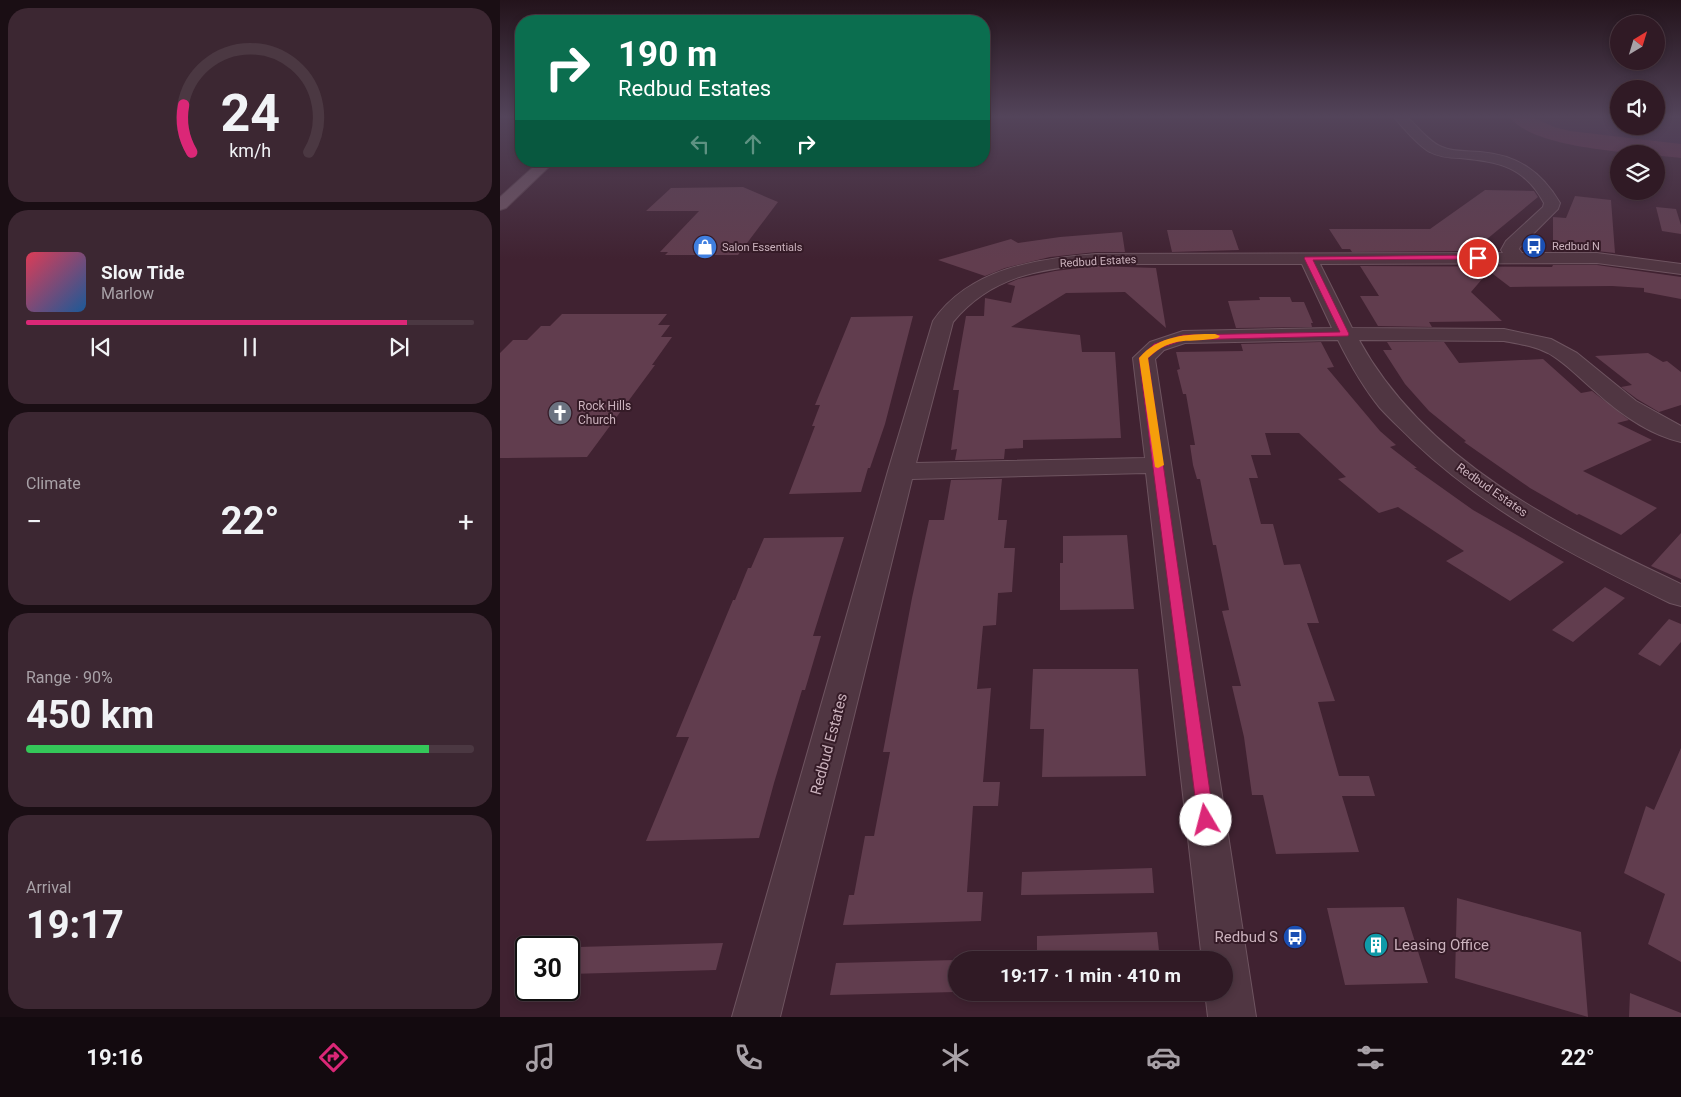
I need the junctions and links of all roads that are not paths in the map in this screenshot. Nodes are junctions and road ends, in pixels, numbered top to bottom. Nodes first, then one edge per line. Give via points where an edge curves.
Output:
1 (1516, 164) edge
2 (541, 167) edge
3 (500, 205) edge
4 (1516, 257) junction
5 (1308, 258) junction
6 (1681, 269) edge
7 (1345, 334) junction
8 (1681, 435) edge
9 (1158, 465) junction
10 (901, 471) junction
11 (1681, 596) edge
12 (756, 1017) edge
13 (1232, 1017) edge

1 - 4 street via 1545,191 1552,203 1550,209 1512,244 1510,250
2 - 3 main road
4 - 5 street, Redbud Estates
4 - 6 street, Redbud Estates via 1619,260
5 - 7 street, Redbud Estates
5 - 10 street, Redbud Estates via 1056,262 1017,271 985,284 959,300 943,321
7 - 8 street via 1504,335 1542,342 1570,356 1621,401
7 - 9 street via 1183,337 1157,346 1144,358
7 - 11 street, Redbud Estates via 1385,399 1435,450 1520,511 1583,548
9 - 10 street
9 - 13 street
10 - 12 street, Redbud Estates

